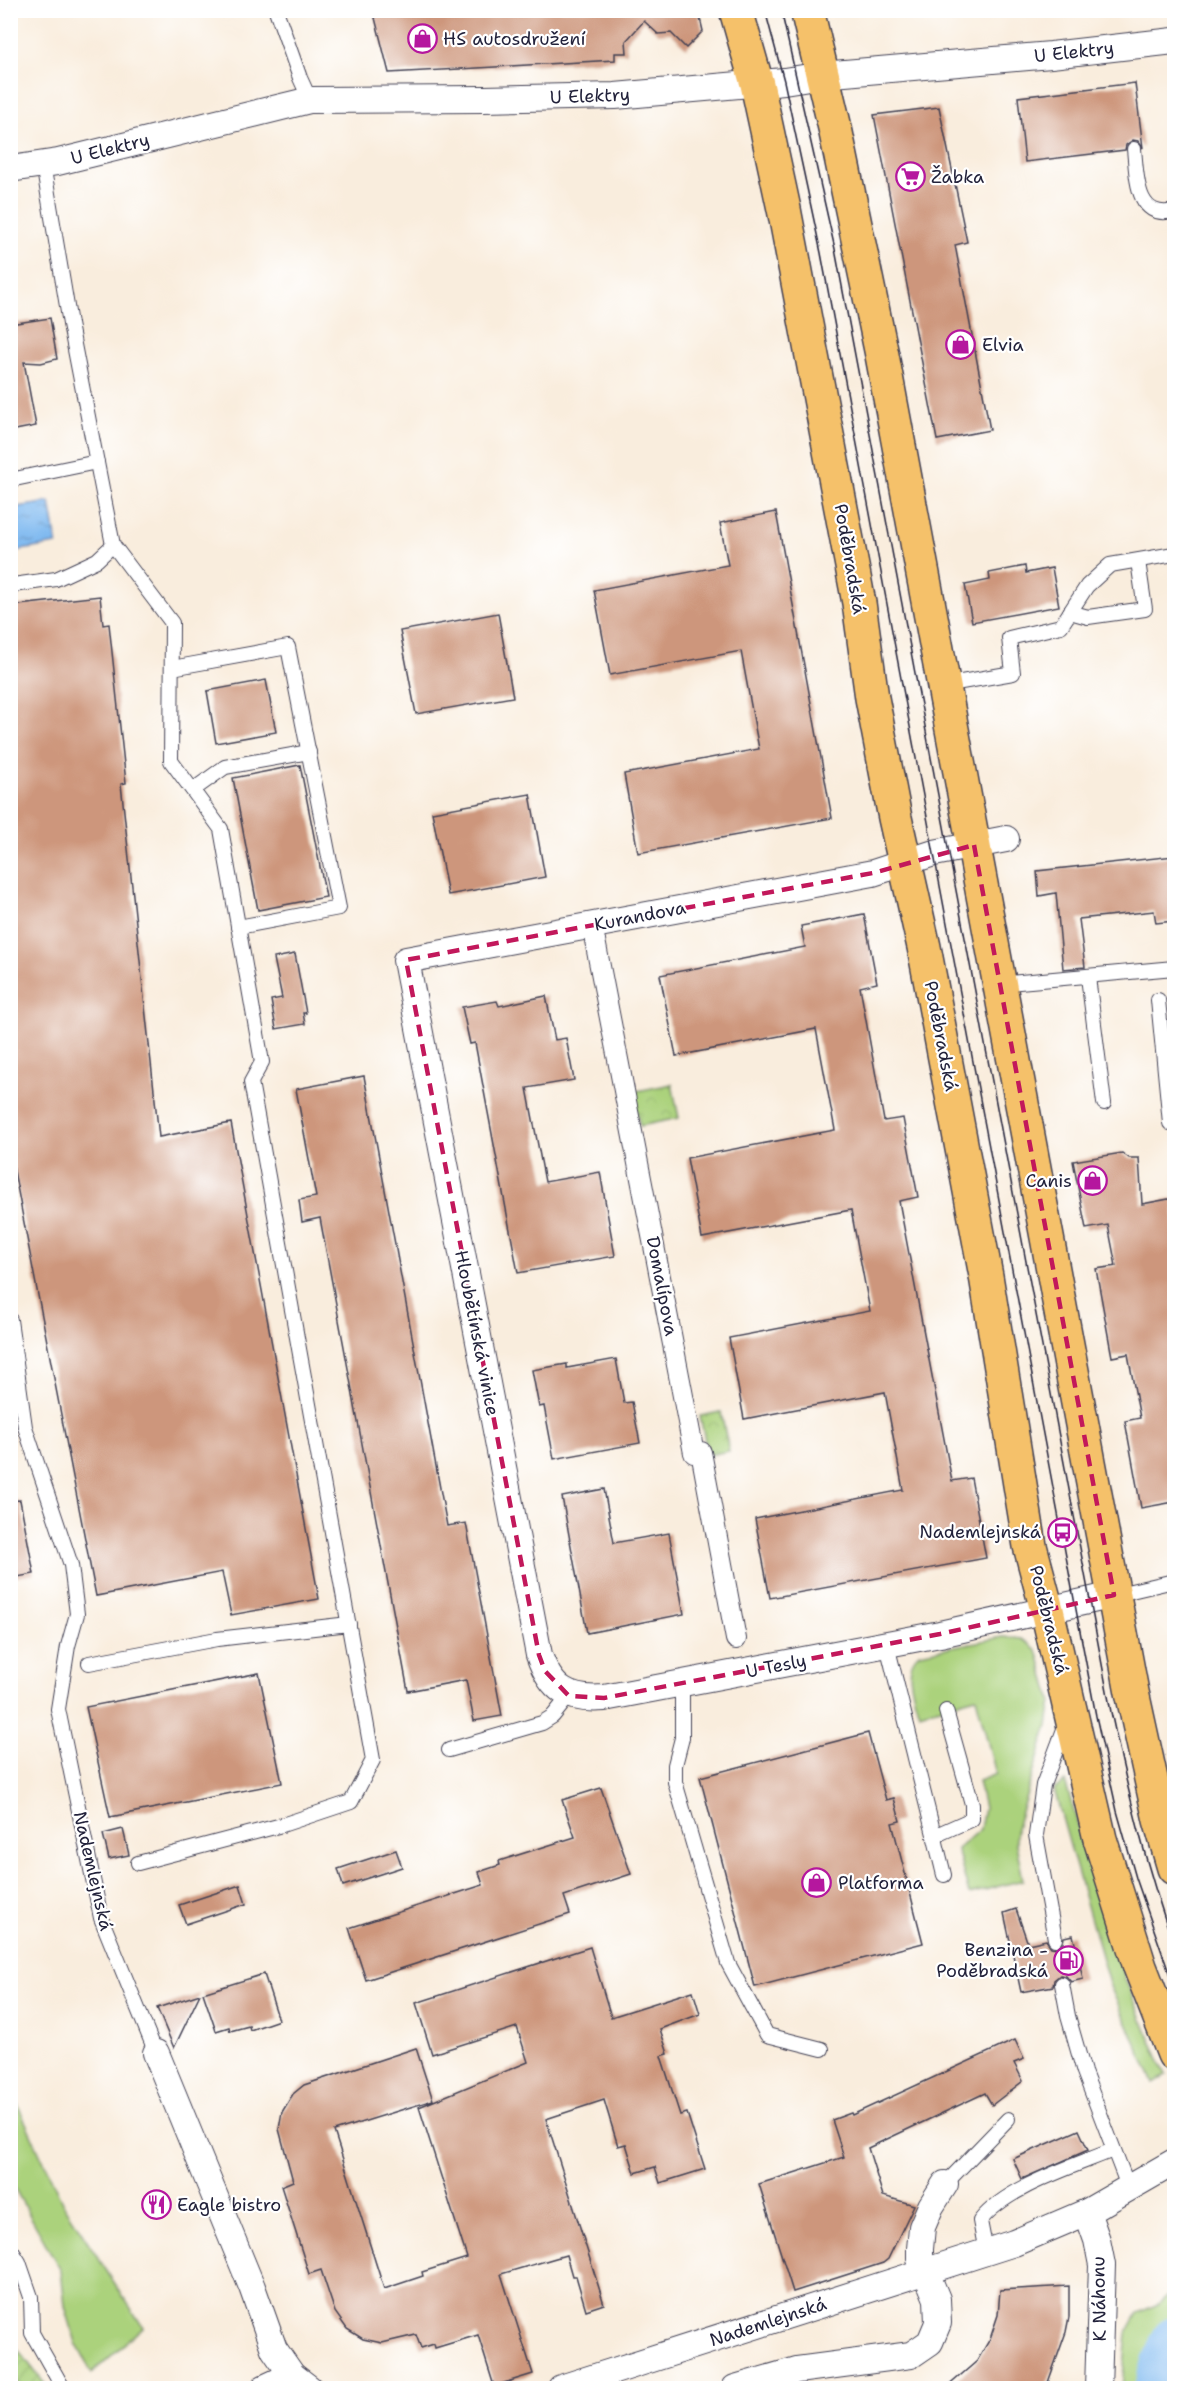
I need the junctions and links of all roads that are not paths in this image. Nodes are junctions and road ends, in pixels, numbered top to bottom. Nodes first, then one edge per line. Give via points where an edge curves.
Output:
1 (276, 10) edge
2 (736, 10) edge
3 (807, 10) edge
4 (1174, 41) edge
5 (822, 75) junction
6 (757, 84) junction
7 (310, 100) junction
8 (1134, 149) dead end
9 (43, 164) junction
10 (10, 170) edge
11 (1174, 211) edge
12 (96, 462) junction
13 (10, 480) edge
14 (113, 545) junction
15 (1174, 554) edge
16 (1138, 561) junction
17 (13, 585) dead end
18 (1070, 612) junction
19 (172, 668) junction
20 (944, 685) junction
21 (309, 752) junction
22 (193, 790) junction
23 (1006, 839) dead end
24 (974, 845) junction
25 (905, 862) junction
26 (592, 925) junction
27 (238, 927) junction
28 (406, 960) joint
29 (1174, 968) edge
30 (1088, 977) junction
31 (999, 984) junction
32 (1158, 1000) dead end
33 (1169, 1049) edge
34 (1104, 1103) dead end
35 (1174, 1122) edge
36 (10, 1320) edge
37 (1174, 1581) edge
38 (1114, 1595) junction
39 (1047, 1610) junction
40 (349, 1624) junction
41 (736, 1639) dead end
42 (887, 1645) junction
43 (89, 1663) dead end
44 (682, 1683) junction
45 (569, 1696) junction
46 (1071, 1710) junction
47 (946, 1711) dead end
48 (449, 1750) dead end
49 (934, 1836) junction
50 (138, 1863) dead end
51 (1174, 1868) edge
52 (944, 1875) dead end
53 (1055, 1939) dead end
54 (1062, 1984) dead end
55 (822, 2049) dead end
56 (156, 2053) joint
57 (1174, 2054) edge
58 (1008, 2119) dead end
59 (1113, 2150) junction
60 (1174, 2163) edge
61 (945, 2184) joint
62 (1129, 2189) junction
63 (1087, 2212) junction
64 (10, 2248) edge
65 (986, 2252) junction
66 (927, 2271) junction
67 (612, 2380) edge
68 (300, 2382) edge
69 (63, 2388) edge
70 (264, 2388) edge
71 (561, 2388) edge
72 (735, 2388) edge
73 (1098, 2388) edge

1 - 7 lane
2 - 6 main road, Poděbradská
3 - 5 main road
4 - 5 street, U Elektry
5 - 6 street, U Elektry
5 - 20 main road via 882,355
6 - 7 street, U Elektry via 603,96
6 - 25 main road, Poděbradská via 859,603 872,698
7 - 9 street, U Elektry
8 - 11 lane via 1140,189 1147,206
9 - 10 street, U Elektry
9 - 12 lane
12 - 13 lane
12 - 14 lane
14 - 17 lane via 97,560 56,579
14 - 19 lane via 172,623
15 - 16 lane
16 - 18 lane via 1110,565 1087,586
16 - 18 lane via 1145,609 1088,617
18 - 20 lane via 1061,626 1009,638 1012,673
19 - 21 lane via 288,647
19 - 22 lane via 171,761
20 - 24 main road
21 - 22 lane via 225,767
21 - 27 lane via 339,908
22 - 27 lane via 221,829
23 - 24 street, Kurandova
24 - 25 street, Kurandova
24 - 31 main road
25 - 26 street, Kurandova via 873,873
25 - 39 main road, Poděbradská via 986,1276 1030,1546
26 - 28 street, Kurandova
26 - 41 street, Domalípova via 694,1453 701,1452
27 - 40 lane via 262,1062 251,1082
28 - 45 street, Hloubětínská vinice via 539,1655 545,1671
29 - 30 lane
30 - 31 lane
30 - 34 lane
31 - 38 main road
32 - 33 lane
33 - 35 lane via 1170,1123
36 - 56 lane, Nademlejnská via 25,1427 71,1565 77,1614 58,1709 101,1918
37 - 38 lane
38 - 39 street, U Tesly
38 - 51 main road via 1132,1692
39 - 42 street, U Tesly
39 - 46 main road, Poděbradská
40 - 43 lane via 217,1639
40 - 50 lane via 373,1760 351,1802 282,1825
42 - 44 street, U Tesly
42 - 49 lane
44 - 45 street, U Tesly via 604,1698
44 - 55 lane via 682,1738 675,1782 728,1963 767,2035
45 - 48 lane via 542,1723
46 - 53 lane via 1044,1785 1036,1835
46 - 57 main road, Poděbradská via 1100,1839 1140,1967
47 - 49 lane via 972,1804 972,1819
49 - 52 lane
54 - 59 lane via 1084,2072
56 - 68 street, Nademlejnská via 274,2349
58 - 61 lane
59 - 62 lane
59 - 65 lane via 1030,2184 987,2211 980,2221
60 - 62 street, Nademlejnská
61 - 66 street via 922,2227 920,2258
62 - 63 street, Nademlejnská
63 - 65 street, Nademlejnská
63 - 73 street, K Náhonu via 1102,2265
64 - 69 lane via 32,2297 32,2333
65 - 66 street, Nademlejnská
66 - 67 street, Nademlejnská
66 - 72 street via 937,2299 938,2323 930,2342 911,2355 797,2370
67 - 71 street, Nademlejnská
68 - 70 street

